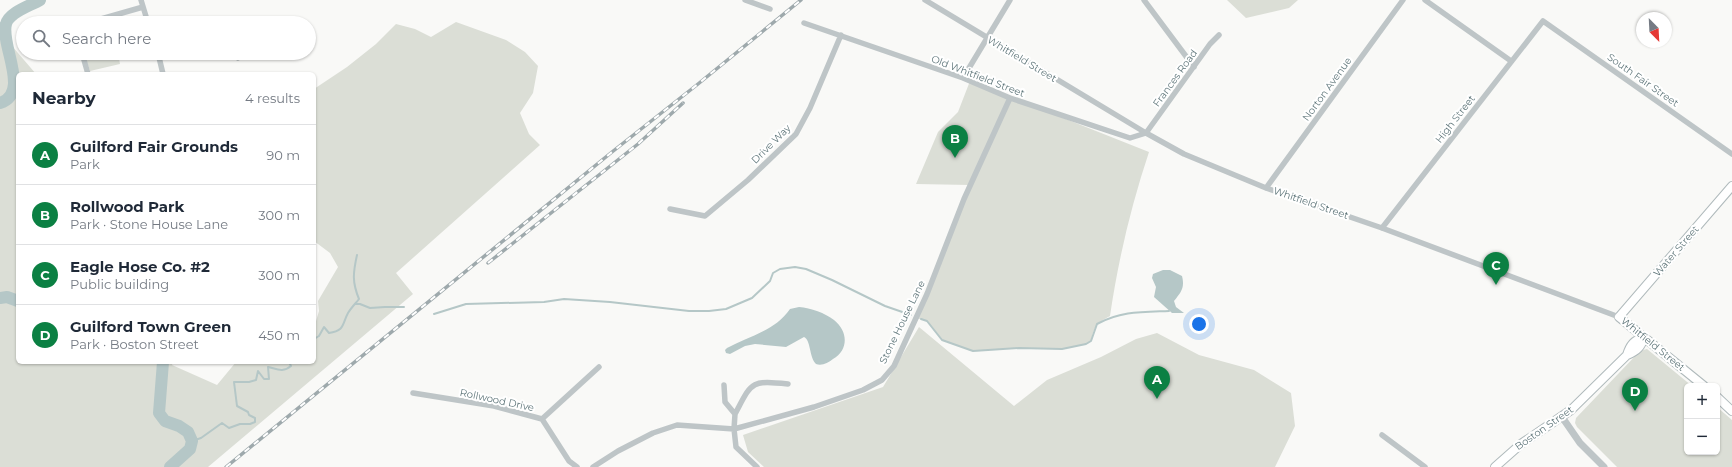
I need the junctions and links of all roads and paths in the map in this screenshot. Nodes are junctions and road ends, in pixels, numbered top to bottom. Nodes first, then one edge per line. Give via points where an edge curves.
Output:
1 (141, 0) edge
2 (745, 0) edge
3 (925, 0) edge
4 (1010, 0) edge
5 (1144, 0) edge
6 (1403, 0) edge
7 (1425, 0) edge
8 (143, 7) junction
9 (770, 9) dead end
10 (112, 16) edge
11 (146, 16) edge
12 (1543, 21) joint
13 (804, 23) dead end
14 (1219, 35) dead end
15 (841, 36) junction
16 (987, 38) junction
17 (84, 60) edge
18 (160, 60) edge
19 (1511, 61) junction
20 (1194, 67) junction
21 (87, 72) edge
22 (163, 72) edge
23 (964, 78) junction
24 (1010, 98) junction
25 (1146, 133) junction
26 (1732, 154) edge
27 (1732, 186) edge
28 (1266, 188) junction
29 (670, 209) dead end
30 (1382, 228) junction
31 (1619, 317) junction
32 (1644, 337) junction
33 (599, 367) dead end
34 (1700, 383) edge
35 (788, 384) dead end
36 (724, 385) dead end
37 (413, 393) dead end
38 (1720, 400) edge
39 (1732, 411) edge
40 (735, 414) junction
41 (1562, 417) junction
42 (542, 419) junction
43 (734, 429) junction
44 (1382, 435) dead end
45 (577, 467) edge
46 (593, 467) edge
47 (757, 467) edge
48 (1425, 467) edge
49 (1495, 467) edge
50 (1604, 467) edge

1 - 8 street
2 - 9 street
3 - 16 street, Whitfield Street
4 - 16 street
5 - 20 street
6 - 28 street, Norton Avenue
7 - 19 street
8 - 10 street
8 - 11 street
12 - 19 street, High Street
12 - 26 street, South Fair Street
13 - 15 street, Old Whitfield Street
14 - 20 street, Frances Road
15 - 23 street, Old Whitfield Street
15 - 29 street, Drive Way via 810,108 789,142 705,216
16 - 23 street
16 - 25 street, Whitfield Street
17 - 21 street
18 - 22 street
19 - 30 street, High Street
20 - 25 street, Frances Road
23 - 24 street, Old Whitfield Street
24 - 25 street, Old Whitfield Street via 1122,137 1130,138
24 - 43 street, Stone House Lane via 964,199 928,294 894,366 882,380 863,390 814,407
25 - 28 street, Whitfield Street via 1184,154
27 - 31 main road, Water Street
28 - 30 street, Whitfield Street
30 - 31 street, Whitfield Street
31 - 32 main road, Whitfield Street
32 - 34 main road, Whitfield Street
32 - 41 main road, Boston Street via 1636,339 1629,347 1627,355
33 - 42 street
35 - 40 street via 757,383 747,393
36 - 40 street via 725,402
37 - 42 street, Rollwood Drive via 494,406
38 - 39 main road
40 - 43 street
41 - 49 main road, Boston Street via 1521,444
41 - 50 street via 1580,442
42 - 45 street, Rollwood Drive via 569,460
43 - 46 street, Stone House Lane via 677,425 653,432
43 - 47 street via 736,446
44 - 48 street

